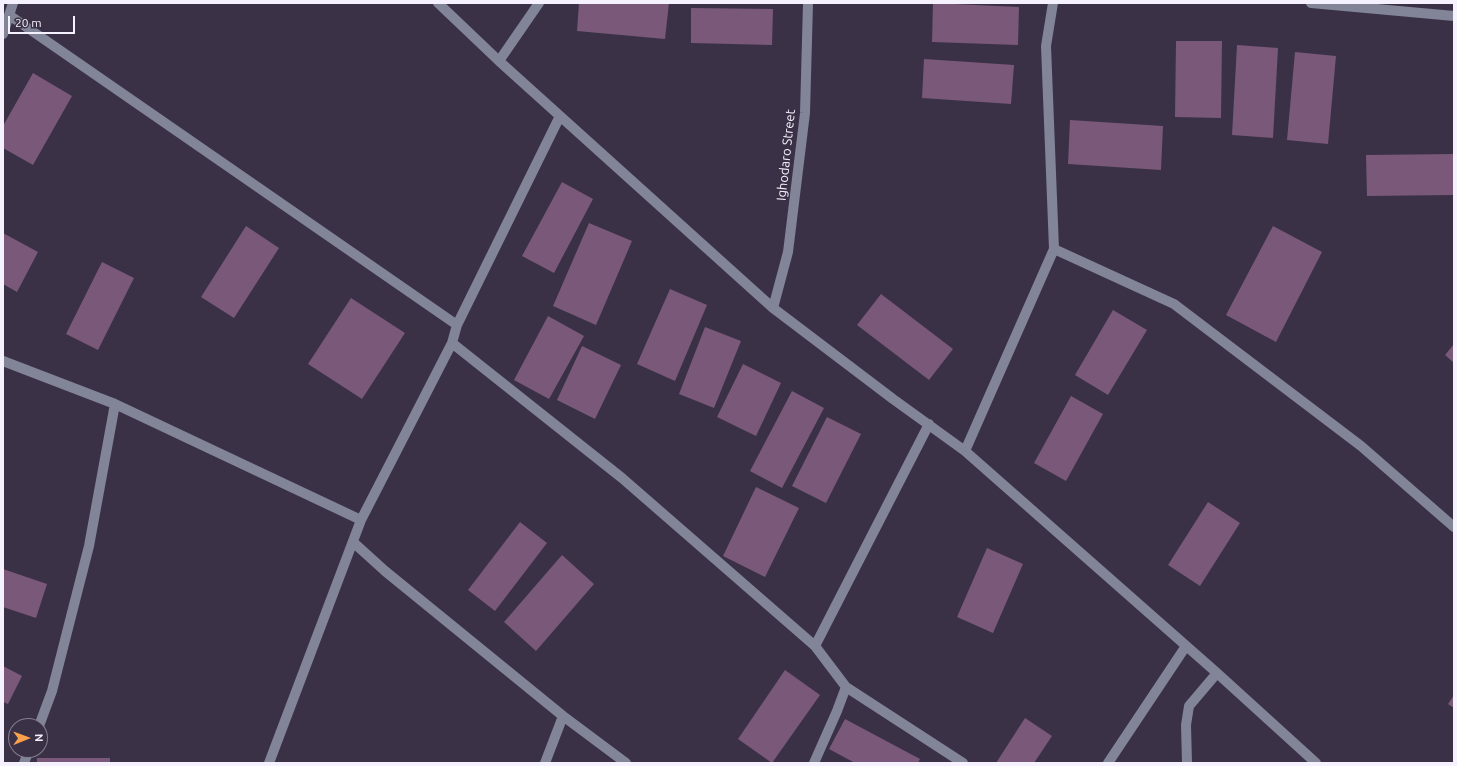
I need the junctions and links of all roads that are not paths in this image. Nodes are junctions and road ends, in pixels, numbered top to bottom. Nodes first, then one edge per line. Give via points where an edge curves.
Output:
1 (13, 3) edge
2 (438, 3) edge
3 (539, 3) edge
4 (808, 3) edge
5 (1052, 3) edge
6 (1311, 3) edge
7 (1339, 4) edge
8 (9, 16) junction
9 (1454, 16) edge
10 (3, 34) edge
11 (499, 61) junction
12 (560, 116) junction
13 (1054, 248) junction
14 (773, 308) junction
15 (457, 325) junction
16 (452, 343) junction
17 (3, 361) edge
18 (115, 404) junction
19 (929, 424) junction
20 (965, 451) junction
21 (361, 520) junction
22 (1454, 527) edge
23 (353, 542) junction
24 (815, 646) junction
25 (1186, 646) junction
26 (1217, 673) junction
27 (846, 687) junction
28 (563, 716) junction
29 (42, 718) edge
30 (269, 763) edge
31 (545, 763) edge
32 (626, 763) edge
33 (814, 763) edge
34 (963, 763) edge
35 (1108, 763) edge
36 (1187, 763) edge
37 (1316, 763) edge

1 - 8 street
2 - 11 street
3 - 11 street
4 - 14 street, Ighodaro Street via 805,113 788,252
5 - 13 street via 1046,46
6 - 7 street
7 - 9 street
8 - 10 street
8 - 15 street
11 - 12 street
12 - 14 street
12 - 15 street
13 - 20 street
13 - 22 street via 1174,304 1360,446
14 - 19 street
15 - 16 street
16 - 21 street
16 - 24 street via 622,478
17 - 18 street
18 - 21 street
18 - 29 street via 89,546 52,691
19 - 20 street
19 - 24 street
20 - 25 street
21 - 23 street
23 - 28 street
23 - 30 street
24 - 27 street
25 - 26 street
25 - 35 street
26 - 36 street via 1189,706 1186,725
26 - 37 street
27 - 33 street
27 - 34 street
28 - 31 street
28 - 32 street

